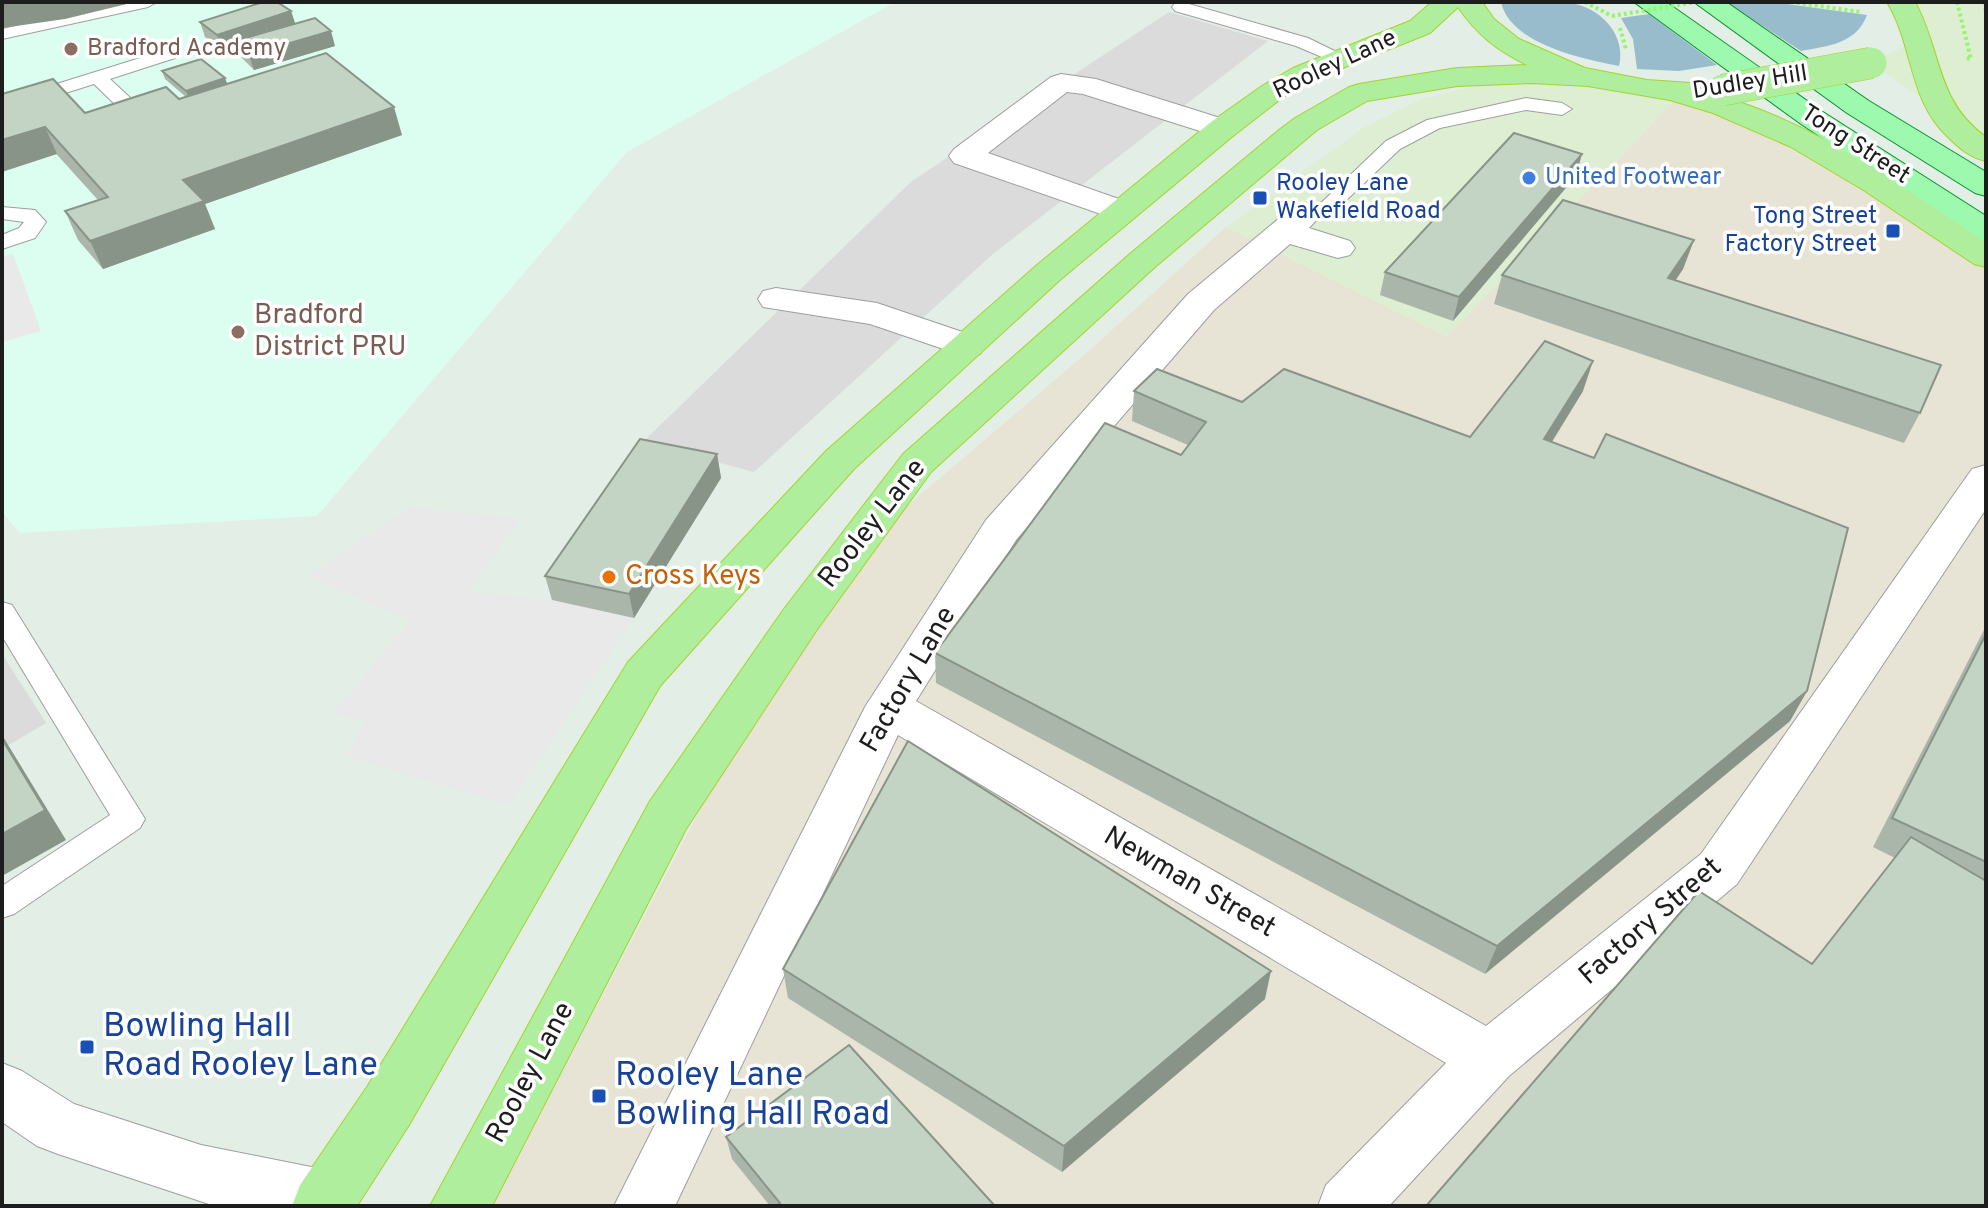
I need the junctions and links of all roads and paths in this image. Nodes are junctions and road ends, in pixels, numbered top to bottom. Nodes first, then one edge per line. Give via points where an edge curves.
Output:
1 (148, 2) edge
2 (1448, 2) edge
3 (1468, 2) edge
4 (1585, 2) edge
5 (1648, 2) edge
6 (1697, 2) edge
7 (1708, 2) edge
8 (1791, 2) edge
9 (1985, 2) edge
10 (1903, 3) edge
11 (1181, 7) dead end
12 (1864, 12) dead end
13 (1986, 14) edge
14 (1612, 16) junction
15 (2, 34) edge
16 (1916, 40) junction
17 (169, 54) dead end
18 (1342, 59) junction
19 (1613, 66) junction
20 (97, 77) junction
21 (1681, 94) junction
22 (2, 107) edge
23 (1562, 109) dead end
24 (132, 110) edge
25 (1222, 129) junction
26 (1986, 152) edge
27 (1986, 186) edge
28 (1121, 211) junction
29 (2, 213) edge
30 (1296, 222) junction
31 (1986, 231) edge
32 (2, 243) edge
33 (1338, 248) dead end
34 (1986, 257) edge
35 (776, 299) dead end
36 (967, 346) junction
37 (1986, 478) edge
38 (2, 612) edge
39 (888, 707) junction
40 (2, 904) edge
41 (1489, 1058) junction
42 (2, 1090) edge
43 (324, 1203) edge
44 (460, 1206) edge
45 (644, 1206) edge
46 (1348, 1206) edge

1 - 15 lane
2 - 18 highway, Rooley Lane via 1420,27
3 - 19 highway, Dudley Hill via 1483,26 1519,52 1553,67
4 - 14 path
5 - 31 main road, Tong Street via 1812,118
6 - 14 path, bridge
7 - 27 main road, Tong Street via 1858,107
8 - 12 path
9 - 13 path
10 - 16 highway
11 - 18 lane
14 - 19 path via 1625,40
16 - 21 highway, Dudley Hill, bridge via 1871,63
16 - 26 highway via 1932,98 1959,134
17 - 20 lane
18 - 25 highway, Rooley Lane via 1272,92
19 - 21 highway, Dudley Hill
19 - 44 highway, Rooley Lane via 1457,77 1359,93 1279,146 917,463 800,620 668,815
20 - 22 lane
20 - 24 lane
21 - 34 highway via 1732,108 1818,147
23 - 30 lane, Factory Lane via 1526,104 1434,124 1393,145 1329,206
25 - 28 highway, Rooley Lane
25 - 28 street via 1086,85 1061,83 965,156
28 - 36 highway, Rooley Lane
29 - 32 lane via 28,214 35,222 27,233
30 - 33 street
30 - 39 street, Factory Lane via 1201,302 1001,530
35 - 36 street via 877,314
36 - 43 highway, Rooley Lane via 840,460 644,674 388,1106
37 - 41 street, Factory Street via 1719,869
38 - 40 lane via 129,819
39 - 41 street, Newman Street
39 - 45 street, Factory Lane
41 - 46 street, Factory Street
42 - 43 street via 58,1126 201,1174

